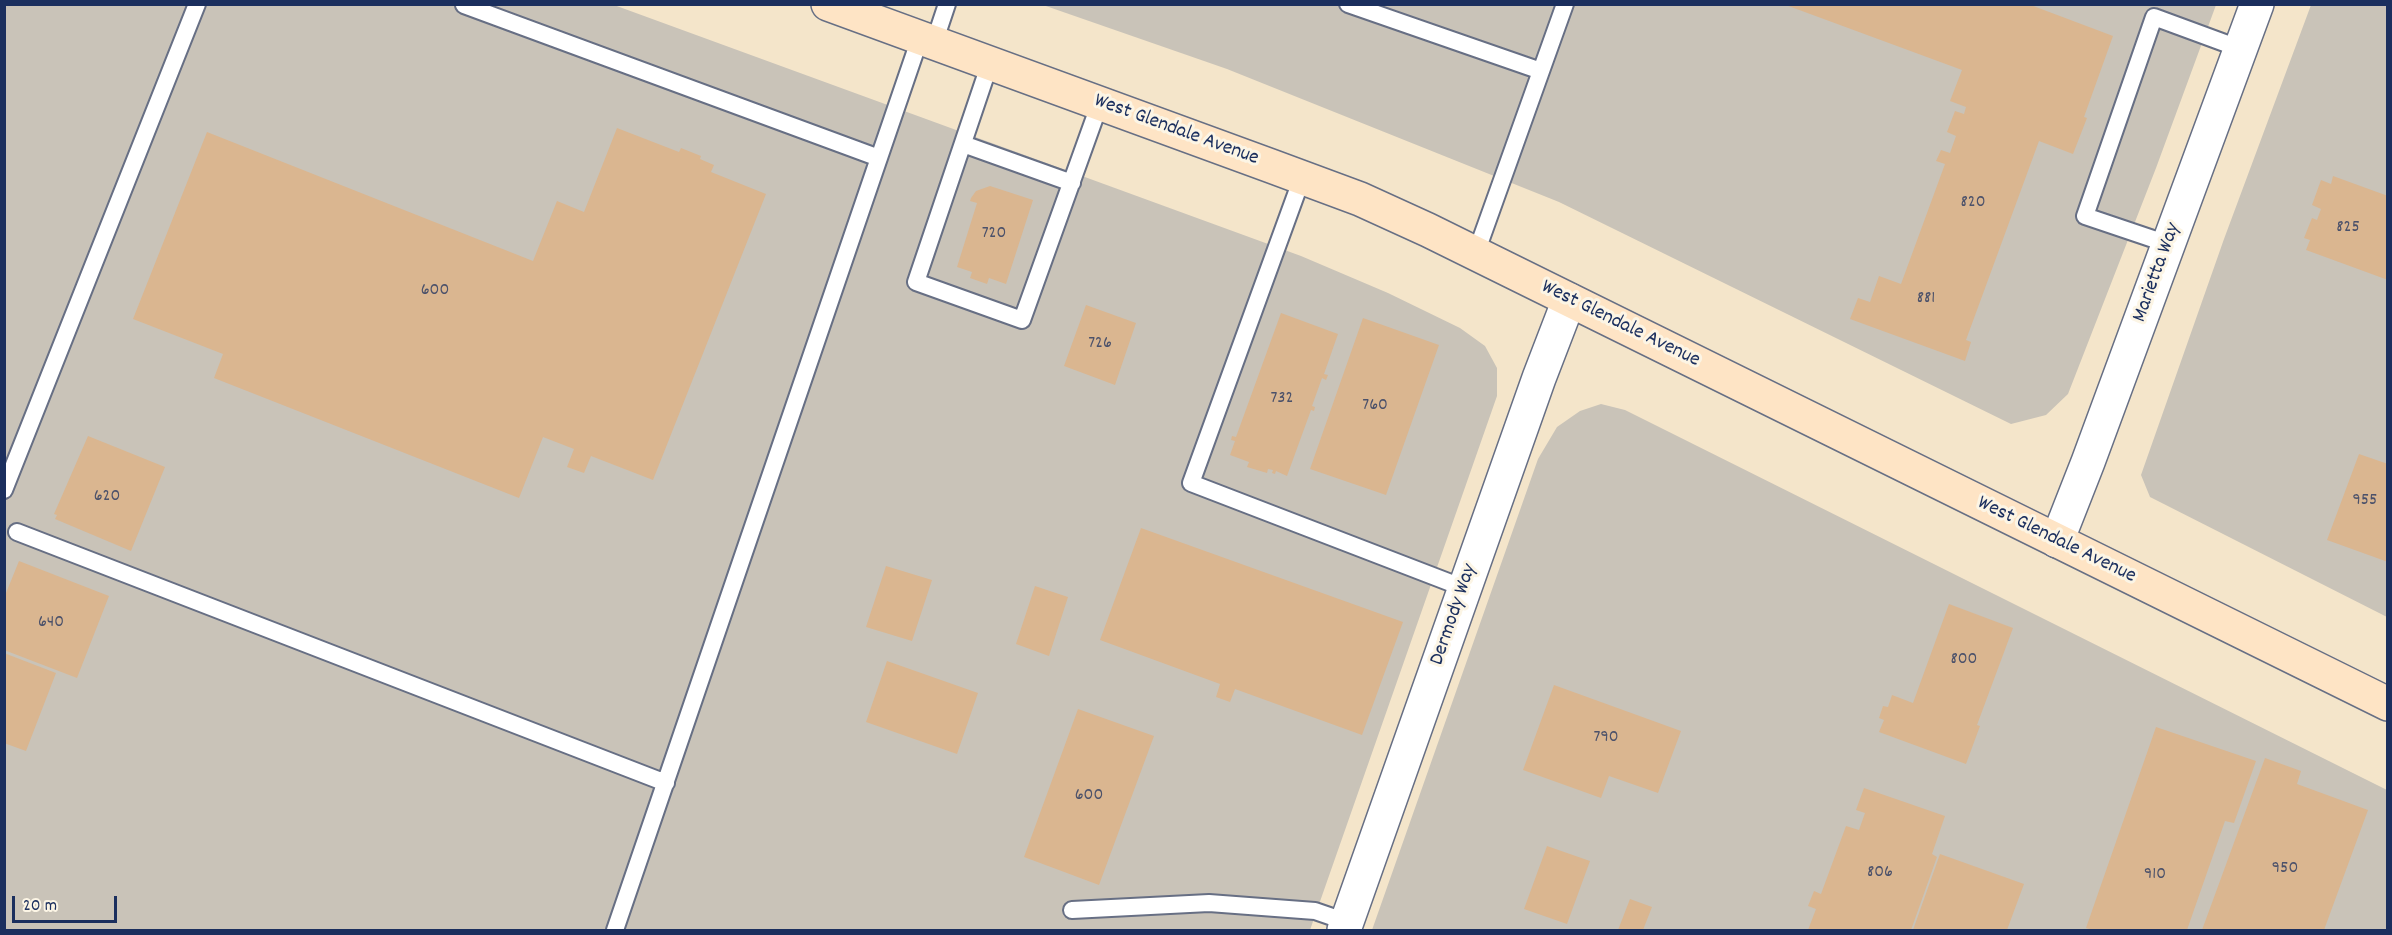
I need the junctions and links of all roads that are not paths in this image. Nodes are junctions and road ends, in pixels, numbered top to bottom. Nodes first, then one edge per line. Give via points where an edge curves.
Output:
1 (197, 4) edge
2 (455, 4) edge
3 (828, 4) edge
4 (947, 4) edge
5 (1348, 4) edge
6 (1565, 4) edge
7 (2257, 4) edge
8 (465, 5) edge
9 (927, 41) junction
10 (2241, 49) junction
11 (990, 63) junction
12 (1542, 71) junction
13 (1100, 103) junction
14 (963, 144) junction
15 (879, 158) junction
16 (1302, 178) junction
17 (1072, 183) junction
18 (2168, 244) junction
19 (1476, 254) junction
20 (1569, 300) junction
21 (4, 490) edge
22 (17, 532) dead end
23 (2057, 541) junction
24 (1464, 588) junction
25 (2388, 704) edge
26 (666, 783) junction
27 (1072, 910) dead end
28 (1345, 926) edge
29 (615, 930) edge

1 - 21 lane
2 - 8 lane
3 - 9 main road, West Glendale Avenue
4 - 9 lane
5 - 12 lane
6 - 12 lane
7 - 10 street, Marietta Way
8 - 15 lane
9 - 11 main road, West Glendale Avenue
9 - 15 lane
10 - 18 street, Marietta Way
10 - 18 lane via 2154,17 2085,216
11 - 13 main road, West Glendale Avenue
11 - 14 lane
12 - 19 lane
13 - 16 main road, West Glendale Avenue
13 - 17 lane
14 - 17 lane
14 - 17 lane via 915,282 1022,320
15 - 26 lane
16 - 19 main road, West Glendale Avenue via 1360,199
16 - 24 lane via 1191,483
18 - 23 street, Marietta Way
19 - 20 main road, West Glendale Avenue
20 - 23 main road, West Glendale Avenue
20 - 24 street, Dermody Way
22 - 26 lane
23 - 25 main road, West Glendale Avenue
24 - 28 street, Dermody Way
26 - 29 lane
27 - 28 lane via 1209,903 1315,910

